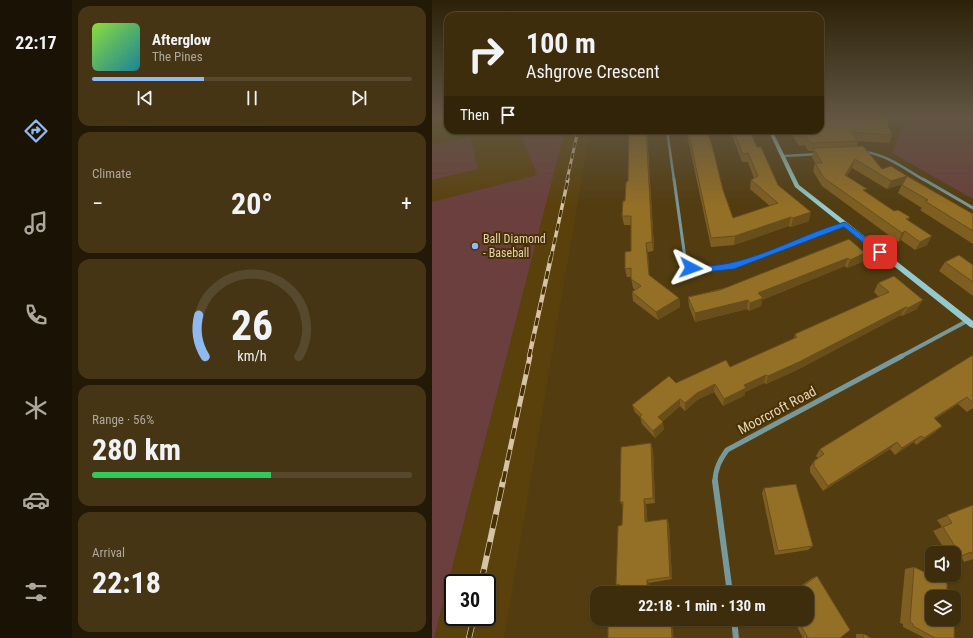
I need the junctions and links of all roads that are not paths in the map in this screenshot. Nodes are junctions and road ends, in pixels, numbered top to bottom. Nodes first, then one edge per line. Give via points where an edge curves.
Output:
1 (669, 147) edge
2 (779, 147) edge
3 (860, 152) edge
4 (822, 154) edge
5 (784, 156) junction
6 (973, 208) edge
7 (845, 224) junction
8 (970, 323) edge
9 (729, 586) edge
10 (735, 626) edge
11 (736, 638) edge

1 - 7 street via 685,256 691,268 705,270 734,266
2 - 5 street
3 - 6 street via 874,153 889,159
4 - 5 street
5 - 7 street via 797,186
7 - 8 street
8 - 9 street, Moorcroft Road via 727,450 719,462 715,476
10 - 11 street

